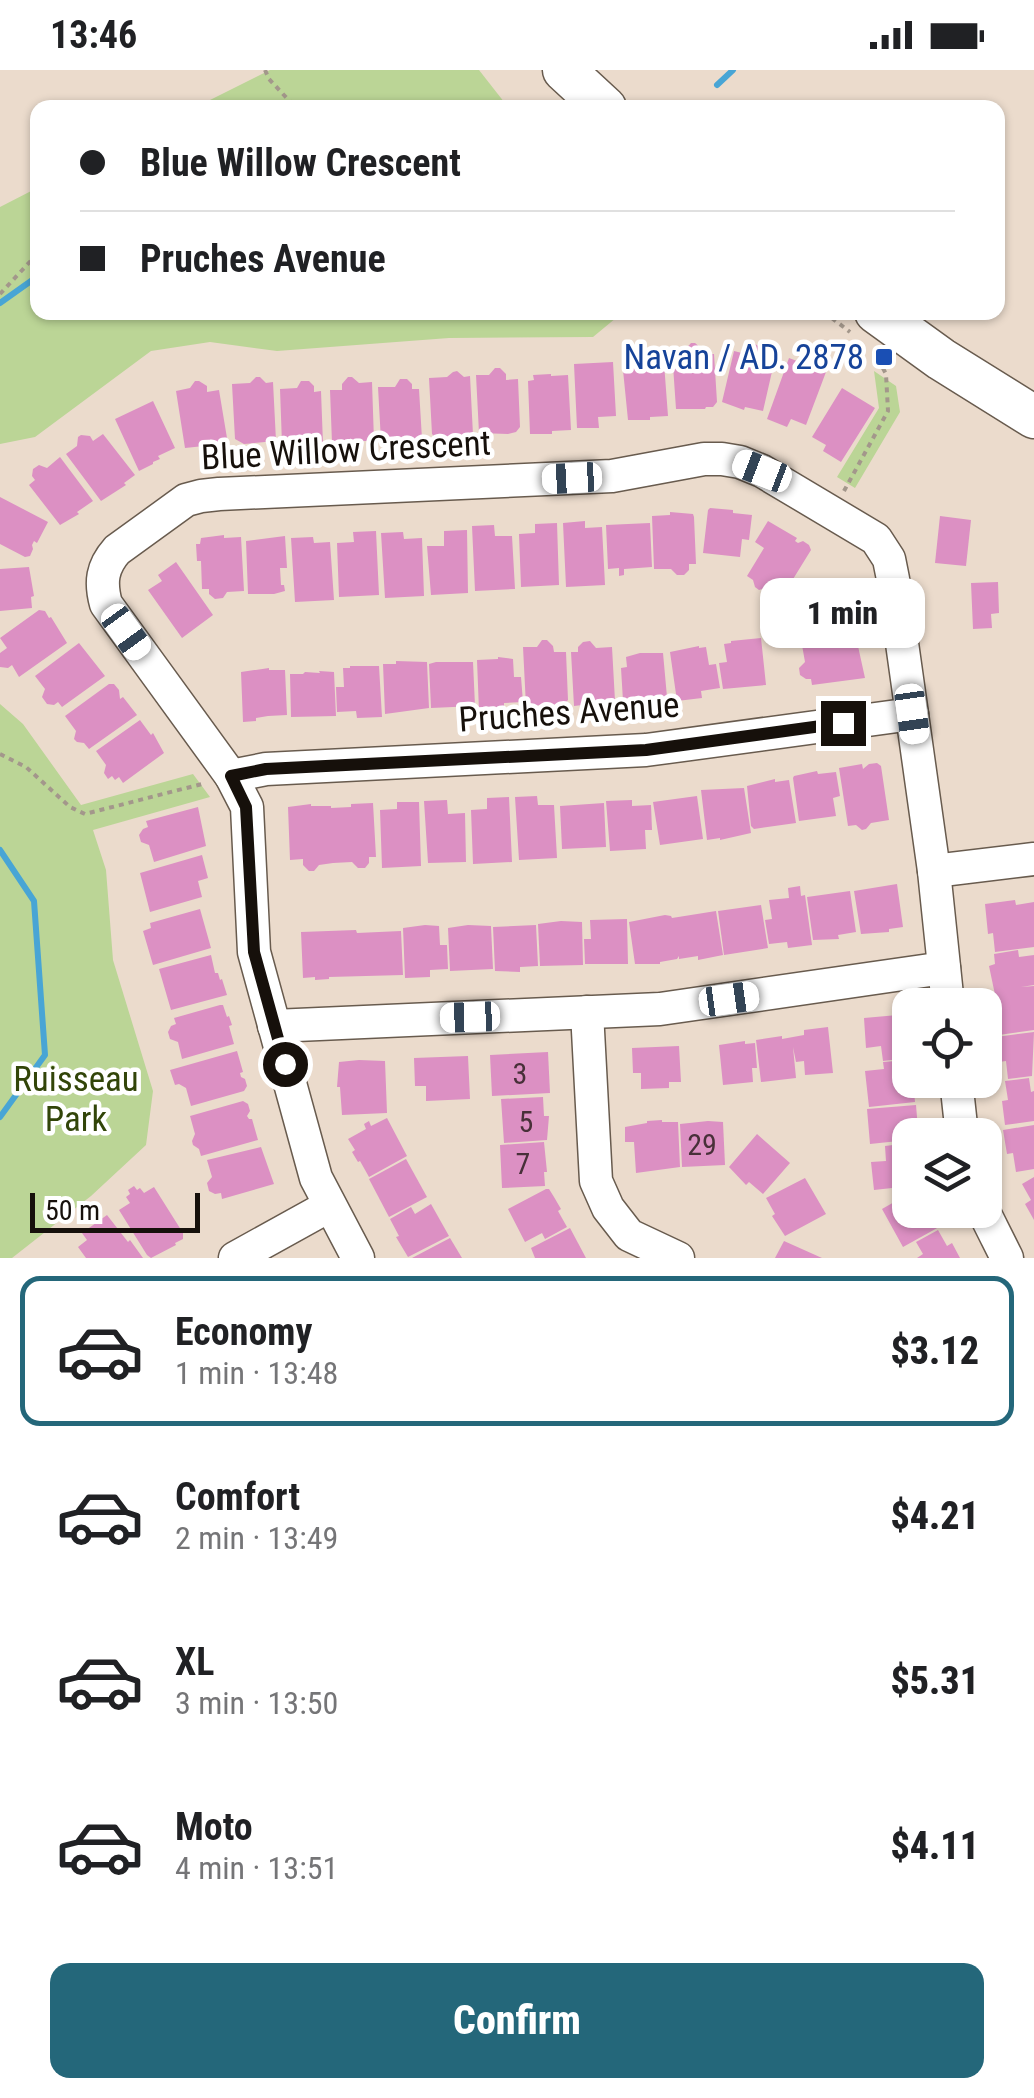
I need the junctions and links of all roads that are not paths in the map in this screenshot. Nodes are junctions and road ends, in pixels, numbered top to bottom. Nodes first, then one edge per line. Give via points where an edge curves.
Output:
1 (564, 70) edge
2 (597, 100) edge
3 (875, 332) edge
4 (1034, 417) edge
5 (912, 714) junction
6 (231, 776) junction
7 (1034, 859) edge
8 (934, 871) junction
9 (944, 968) junction
10 (946, 988) edge
11 (587, 1012) junction
12 (274, 1026) junction
13 (329, 1206) junction
14 (991, 1228) edge
15 (234, 1258) edge
16 (358, 1258) edge
17 (678, 1258) edge
18 (1007, 1258) edge

1 - 2 main road
3 - 4 main road via 942,359
5 - 6 street, Pruches Avenue via 646,750
5 - 6 street, Blue Willow Crescent via 888,559 876,539 740,462 704,459 612,476 201,496 116,550 102,574 102,589 106,604
5 - 8 street, Blue Willow Crescent
6 - 12 street, Blue Willow Crescent via 246,807 254,952
7 - 8 street
8 - 9 street, Blue Willow Crescent
9 - 10 street, Blue Willow Crescent
9 - 11 street via 660,1009
11 - 12 street
11 - 17 street via 596,1181 629,1235
12 - 13 street, Blue Willow Crescent
13 - 15 street
13 - 16 street, Blue Willow Crescent
14 - 18 street

